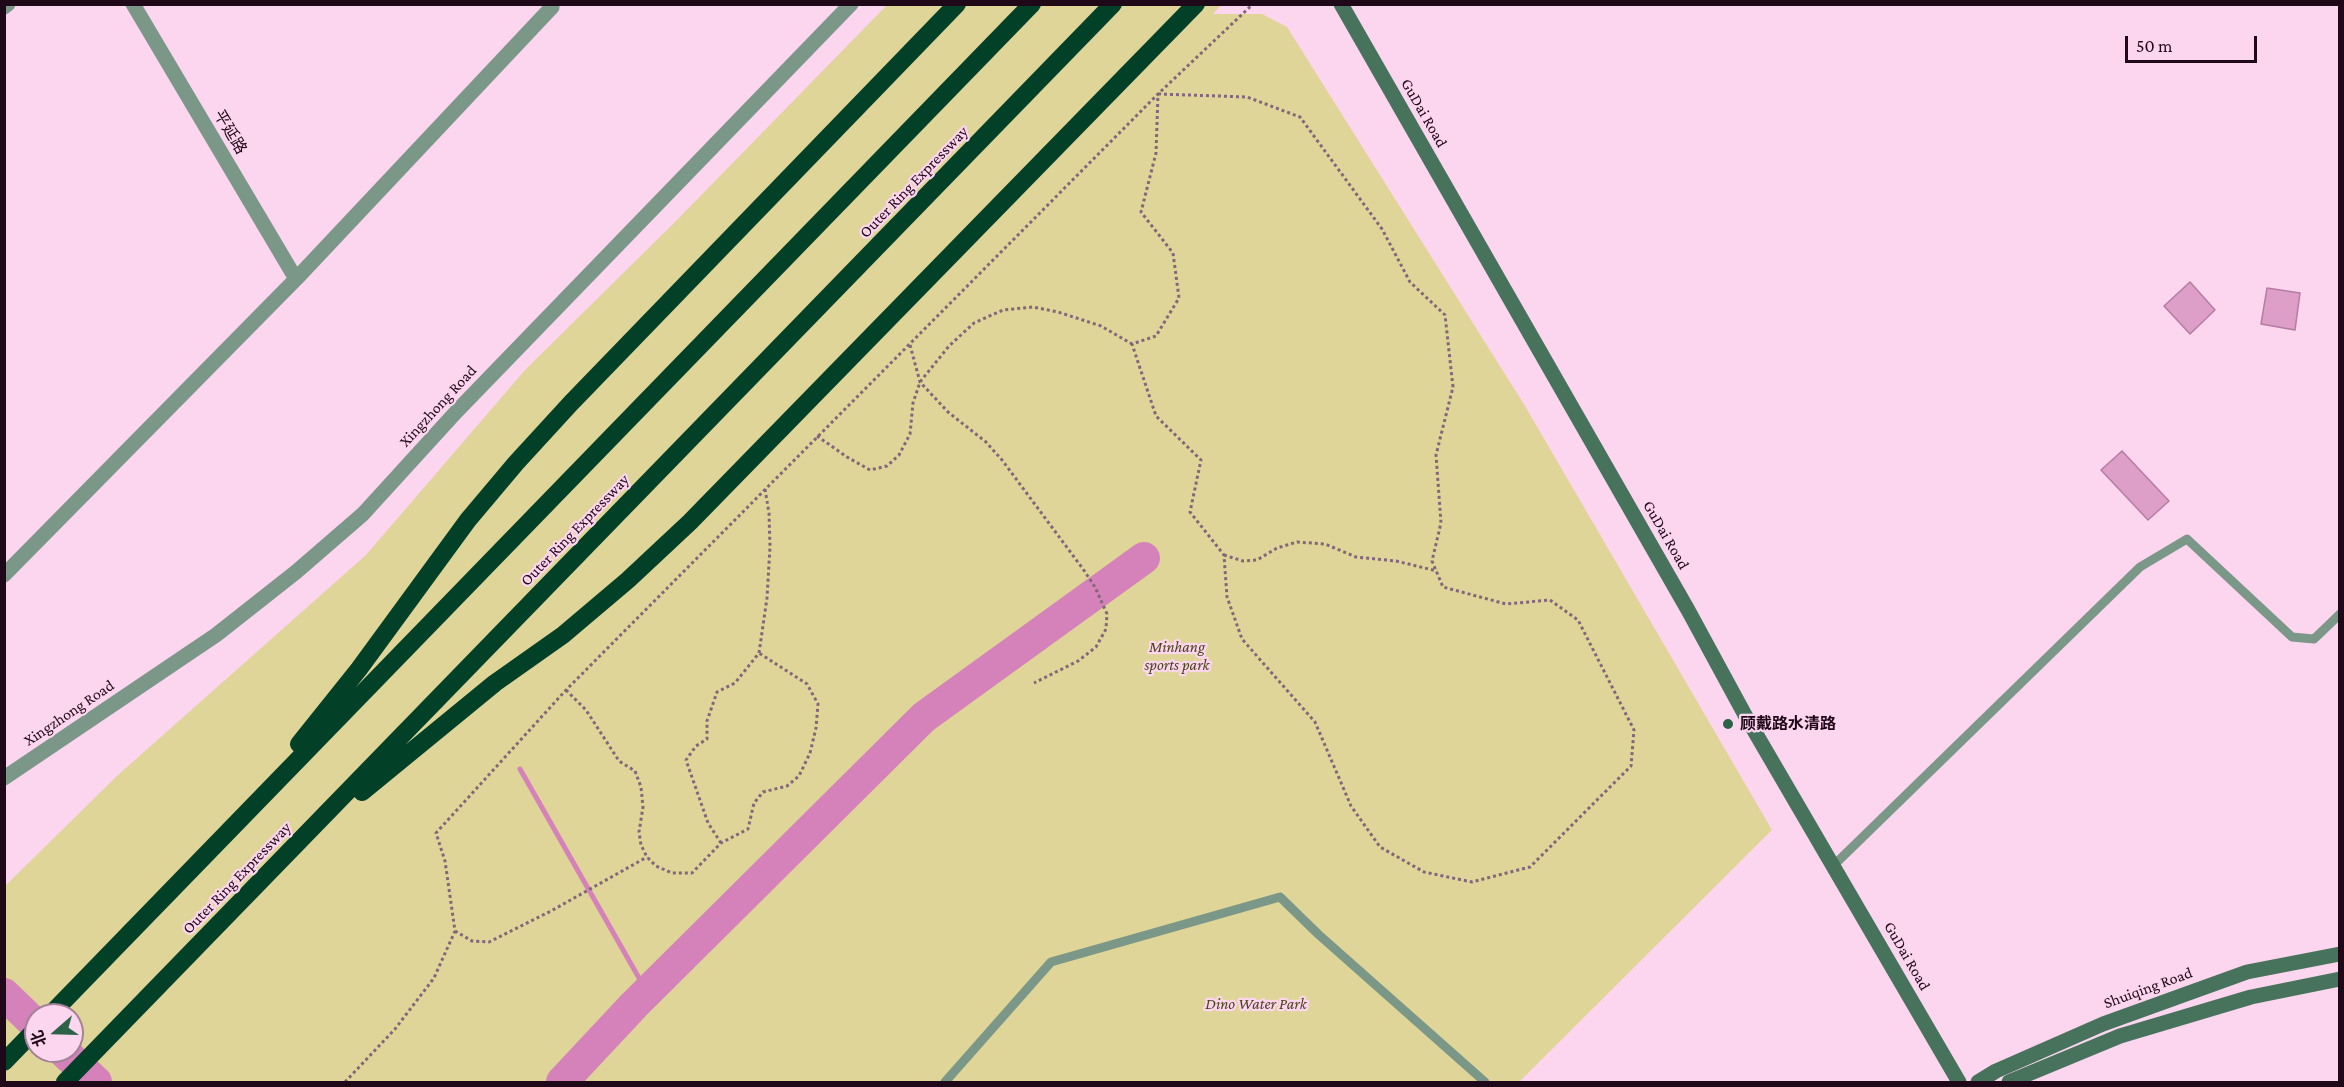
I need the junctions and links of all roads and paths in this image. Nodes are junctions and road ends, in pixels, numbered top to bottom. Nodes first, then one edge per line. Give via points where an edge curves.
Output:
1 (133, 4) edge
2 (551, 4) edge
3 (851, 4) edge
4 (957, 4) edge
5 (1032, 4) edge
6 (1113, 4) edge
7 (1196, 4) edge
8 (1253, 4) edge
9 (1341, 4) edge
10 (1158, 94) junction
11 (296, 279) junction
12 (1132, 344) junction
13 (910, 345) junction
14 (920, 382) junction
15 (817, 436) junction
16 (765, 489) junction
17 (1224, 555) junction
18 (1437, 571) junction
19 (4, 575) edge
20 (2340, 614) edge
21 (759, 653) junction
22 (1034, 683) dead end
23 (566, 690) junction
24 (4, 778) edge
25 (721, 843) junction
26 (648, 857) junction
27 (194, 867) junction
28 (1833, 867) junction
29 (235, 908) junction
30 (456, 931) junction
31 (2340, 954) edge
32 (2340, 979) edge
33 (62, 1003) edge
34 (24, 1042) edge
35 (4, 1062) edge
36 (69, 1078) edge
37 (345, 1083) edge
38 (945, 1083) edge
39 (1485, 1083) edge
40 (1959, 1083) edge
41 (1978, 1083) edge
42 (2009, 1083) edge

1 - 11 street, 平延路
2 - 11 street
3 - 24 street, Xingzhong Road via 456,412 363,514 216,635
4 - 27 highway via 516,463 468,520 324,712
5 - 27 highway
6 - 29 highway, Outer Ring Expressway
7 - 29 highway via 690,522 563,635 495,683 350,802
8 - 10 path
9 - 28 main road, GuDai Road
10 - 12 path via 1156,153 1141,212 1173,253 1179,298 1156,336
10 - 13 path
10 - 18 path via 1247,97 1300,117 1382,229 1410,282 1445,315 1453,387 1436,454 1441,523 1432,561
11 - 19 street
12 - 14 path via 1101,326 1059,312 1033,307 1003,310 974,323
12 - 17 path via 1156,416 1201,460 1190,512
13 - 14 path
13 - 15 path
14 - 15 path via 910,434 899,455 887,465 870,470
14 - 22 path via 1002,460 1083,568 1107,614 1106,629 1096,647 1078,661
15 - 16 path
16 - 21 path via 770,547
16 - 23 path
17 - 18 path via 1243,561 1257,560 1297,542 1325,544 1356,557
17 - 18 path via 1227,597 1242,639 1315,723 1351,806 1380,847 1424,872 1472,882 1530,867 1631,765 1634,730 1578,620 1550,600 1506,604 1443,587
20 - 28 lane via 2313,639 2292,637 2187,539 2140,567
21 - 25 path via 735,683 717,692 707,721 707,739 686,760 708,823
21 - 25 path via 807,684 818,704 816,728 799,777 787,786 763,792 754,803 748,829
23 - 26 path via 586,710 619,761 634,771 643,807 641,845
23 - 30 path via 436,833 445,861
25 - 26 path via 692,873 672,873 656,866
26 - 30 path via 489,942 472,941
27 - 33 highway
28 - 40 main road, GuDai Road
29 - 36 highway, Outer Ring Expressway
30 - 37 path via 434,978 395,1029
31 - 41 main road, Shuiqing Road via 2247,972 2103,1024 1996,1071
32 - 42 main road via 2251,997 2120,1036
34 - 35 highway
38 - 39 lane via 1051,962 1280,897

